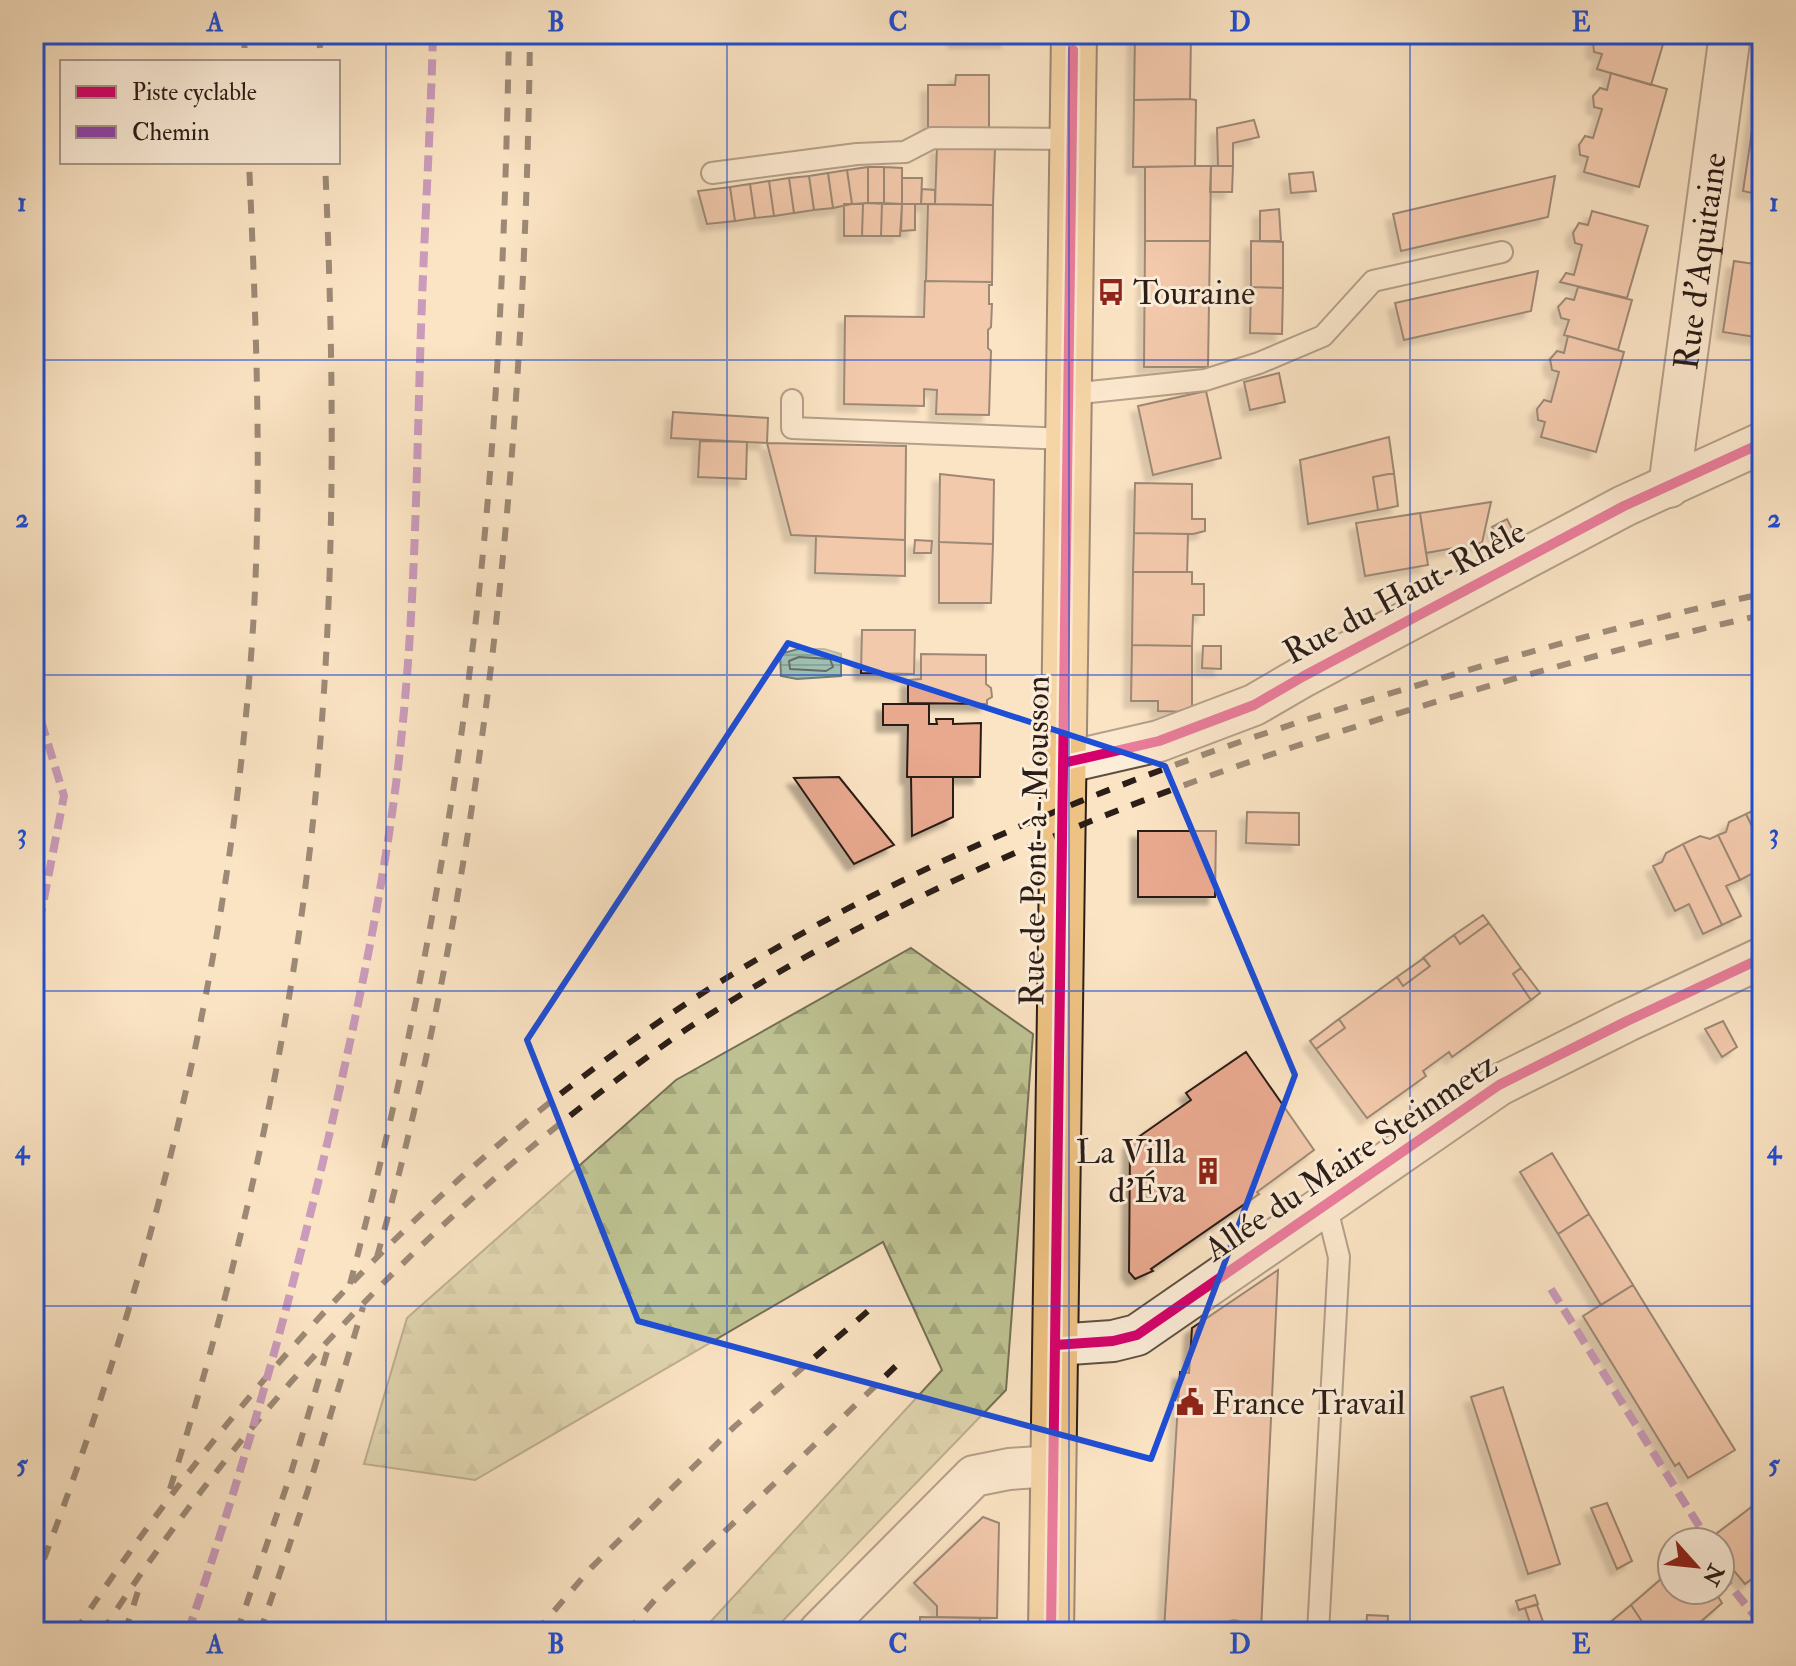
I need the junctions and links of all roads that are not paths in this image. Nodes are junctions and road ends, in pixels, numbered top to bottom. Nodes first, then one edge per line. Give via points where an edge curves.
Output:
1 (1730, 34) edge
2 (1074, 42) edge
3 (1072, 139) junction
4 (712, 173) dead end
5 (1502, 252) dead end
6 (1069, 390) junction
7 (792, 400) dead end
8 (1068, 439) junction
9 (1762, 443) edge
10 (1669, 487) junction
11 (1063, 763) junction
12 (1762, 958) edge
13 (1323, 1208) junction
14 (1055, 1345) junction
15 (1054, 1466) junction
16 (819, 1632) edge
17 (1051, 1632) edge
18 (1318, 1632) edge

1 - 10 street, Rue d'Aquitaine
2 - 3 main road, Rue de Pont-à-Mousson
3 - 4 lane via 932,138 905,152
3 - 6 main road, Rue de Pont-à-Mousson
5 - 6 lane via 1373,281 1323,336 1259,363 1205,380
6 - 8 main road, Rue de Pont-à-Mousson
7 - 8 lane via 792,428
8 - 11 main road, Rue de Pont-à-Mousson
9 - 10 street, Rue du Haut-Rhêle
10 - 11 street, Rue du Haut-Rhêle via 1624,506 1254,705 1159,741
11 - 14 main road, Rue de Pont-à-Mousson
12 - 13 street, Allée du Maire Steinmetz via 1499,1085
13 - 14 street, Allée du Maire Steinmetz via 1137,1335
13 - 18 lane via 1339,1257
14 - 15 main road, Rue de Pont-à-Mousson
15 - 16 street via 974,1476
15 - 17 main road, Rue de Pont-à-Mousson

